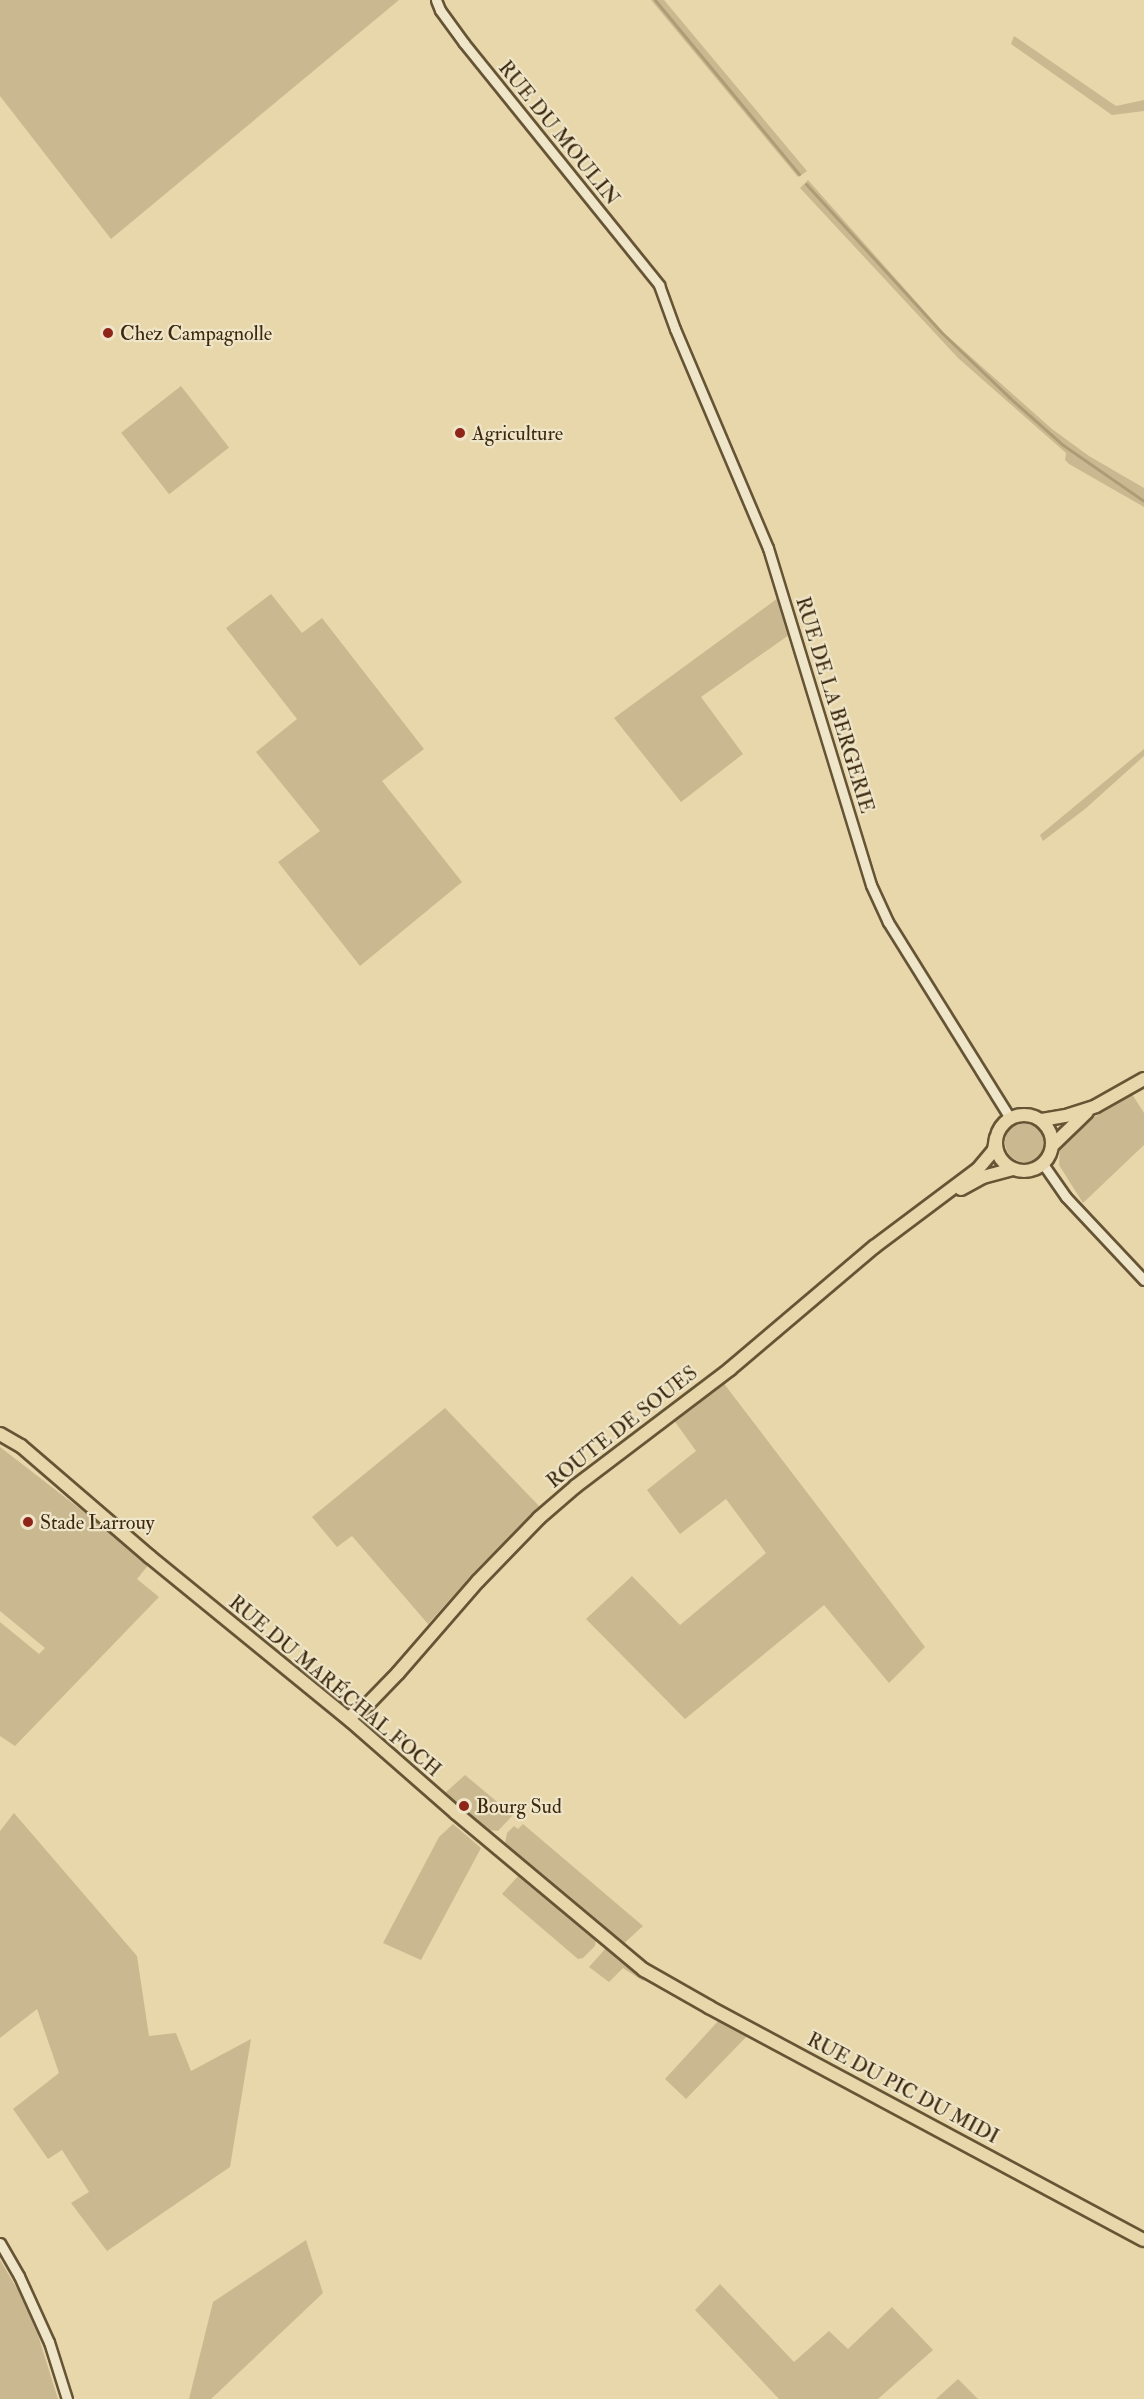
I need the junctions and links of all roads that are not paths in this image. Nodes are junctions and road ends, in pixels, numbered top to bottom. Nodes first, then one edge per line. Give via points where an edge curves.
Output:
1 (436, 0) edge
2 (659, 285) joint
3 (1144, 1078) edge
4 (1095, 1106) junction
5 (1010, 1118) junction
6 (1042, 1120) junction
7 (996, 1138) junction
8 (1054, 1144) junction
9 (1043, 1164) junction
10 (1013, 1169) junction
11 (946, 1194) junction
12 (1144, 1280) edge
13 (0, 1434) edge
14 (348, 1718) junction
15 (644, 1970) joint
16 (1144, 2240) edge
17 (0, 2243) edge
18 (66, 2399) edge

1 - 2 street, RUE DU MOULIN via 461,40
2 - 5 street, RUE DE LA BERGERIE via 768,548 871,885 888,922
3 - 4 main road
4 - 6 main road
4 - 8 main road
5 - 6 main road via 1023,1114
5 - 7 main road
6 - 8 main road
7 - 10 main road via 999,1157
7 - 11 main road, ROUTE DE SOUES via 994,1150 984,1162
8 - 9 main road
9 - 10 main road via 1035,1170
9 - 12 street via 1066,1197
10 - 11 main road, ROUTE DE SOUES
11 - 14 main road, ROUTE DE SOUES via 850,1266 730,1370 546,1511 381,1690
13 - 14 main road, RUE DU MARÉCHAL FOCH via 21,1446
14 - 15 main road, RUE DU MARÉCHAL FOCH
15 - 16 main road, RUE DU PIC DU MIDI
17 - 18 street via 49,2342

